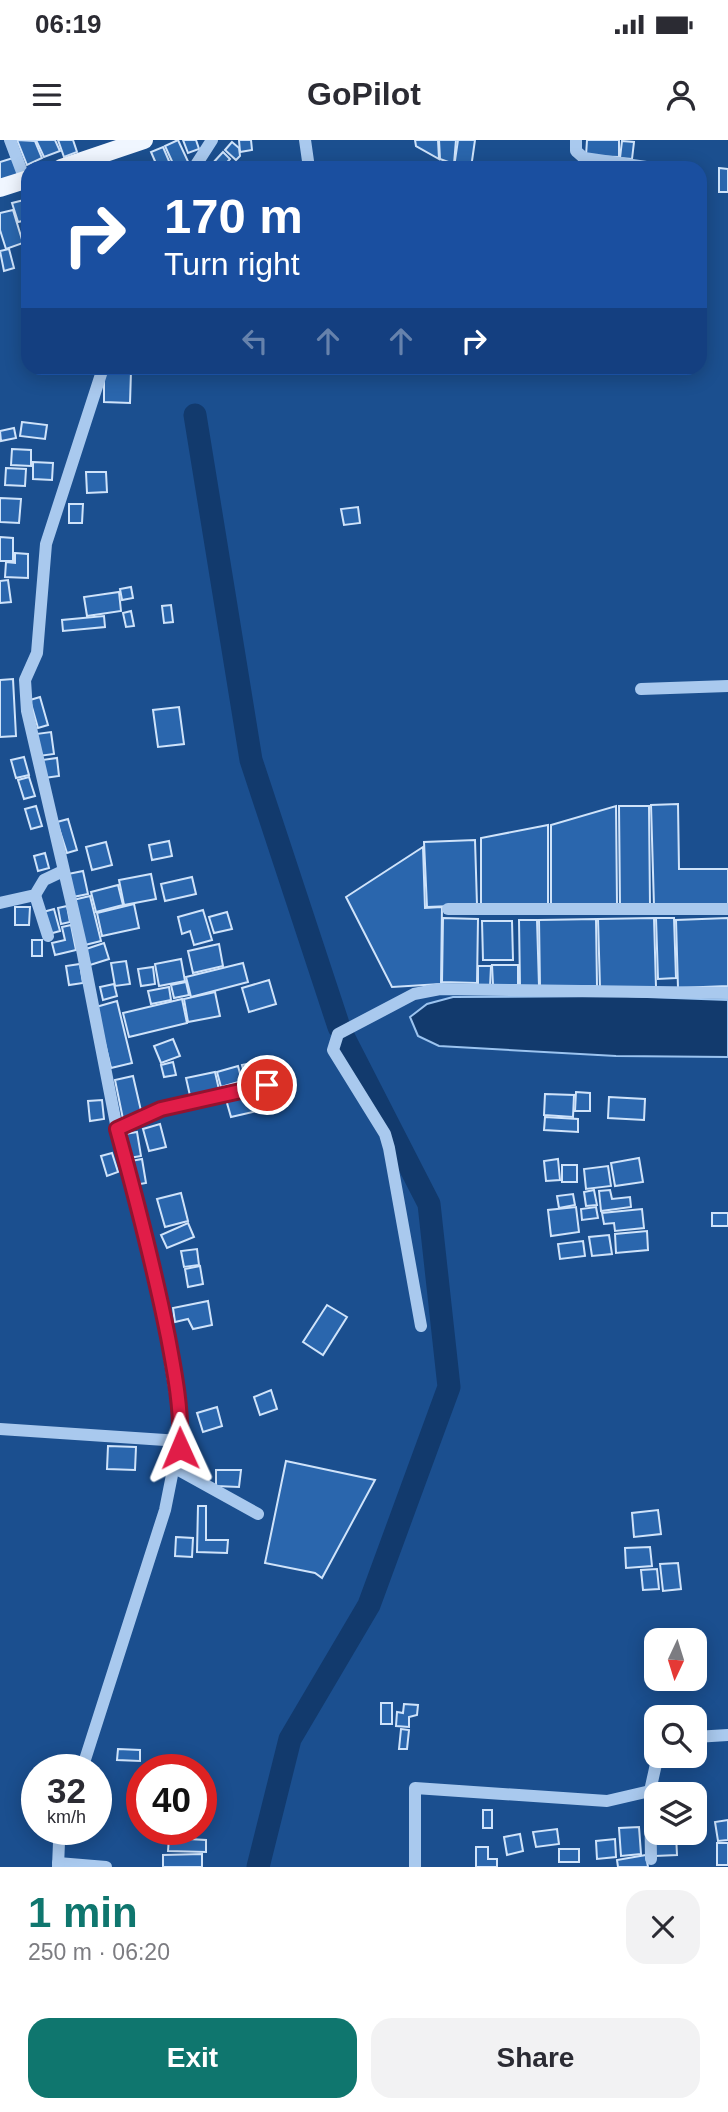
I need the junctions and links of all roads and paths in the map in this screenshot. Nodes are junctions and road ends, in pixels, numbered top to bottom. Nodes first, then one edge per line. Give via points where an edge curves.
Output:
1 (10, 140) edge
2 (144, 140) edge
3 (212, 140) edge
4 (305, 140) edge
5 (576, 140) edge
6 (111, 145) edge
7 (76, 161) edge
8 (198, 161) edge
9 (308, 161) edge
10 (604, 161) edge
11 (21, 168) edge
12 (21, 182) edge
13 (0, 188) edge
14 (101, 375) edge
15 (728, 686) edge
16 (641, 689) dead end
17 (63, 871) junction
18 (35, 895) junction
19 (0, 902) edge
20 (448, 909) dead end
21 (728, 909) edge
22 (48, 936) dead end
23 (728, 993) edge
24 (267, 1085) dead end
25 (117, 1129) junction
26 (421, 1326) dead end
27 (0, 1429) edge
28 (180, 1441) junction
29 (175, 1468) junction
30 (258, 1514) dead end
31 (728, 1735) edge
32 (707, 1736) edge
33 (87, 1754) edge
34 (644, 1792) edge
35 (61, 1845) edge
36 (650, 1845) edge
37 (650, 1859) dead end
38 (58, 1865) edge
39 (106, 1867) edge
40 (415, 1867) edge

1 - 11 street
2 - 6 main road
3 - 8 street
4 - 9 street
5 - 10 street via 576,151 583,158
6 - 7 main road
12 - 13 main road
14 - 17 street via 46,544 37,653 25,680 27,711
15 - 16 street
17 - 18 street via 44,880
17 - 25 street
18 - 19 street
18 - 22 street
20 - 21 street
23 - 26 street via 440,989 414,994 338,1034 333,1050 386,1134 390,1148
24 - 25 street via 161,1109
25 - 28 street via 161,1305 175,1376
27 - 28 street
28 - 29 street
29 - 30 street
29 - 33 street
31 - 32 street
34 - 40 street via 607,1801 415,1788
35 - 38 street
36 - 37 street
38 - 39 street

